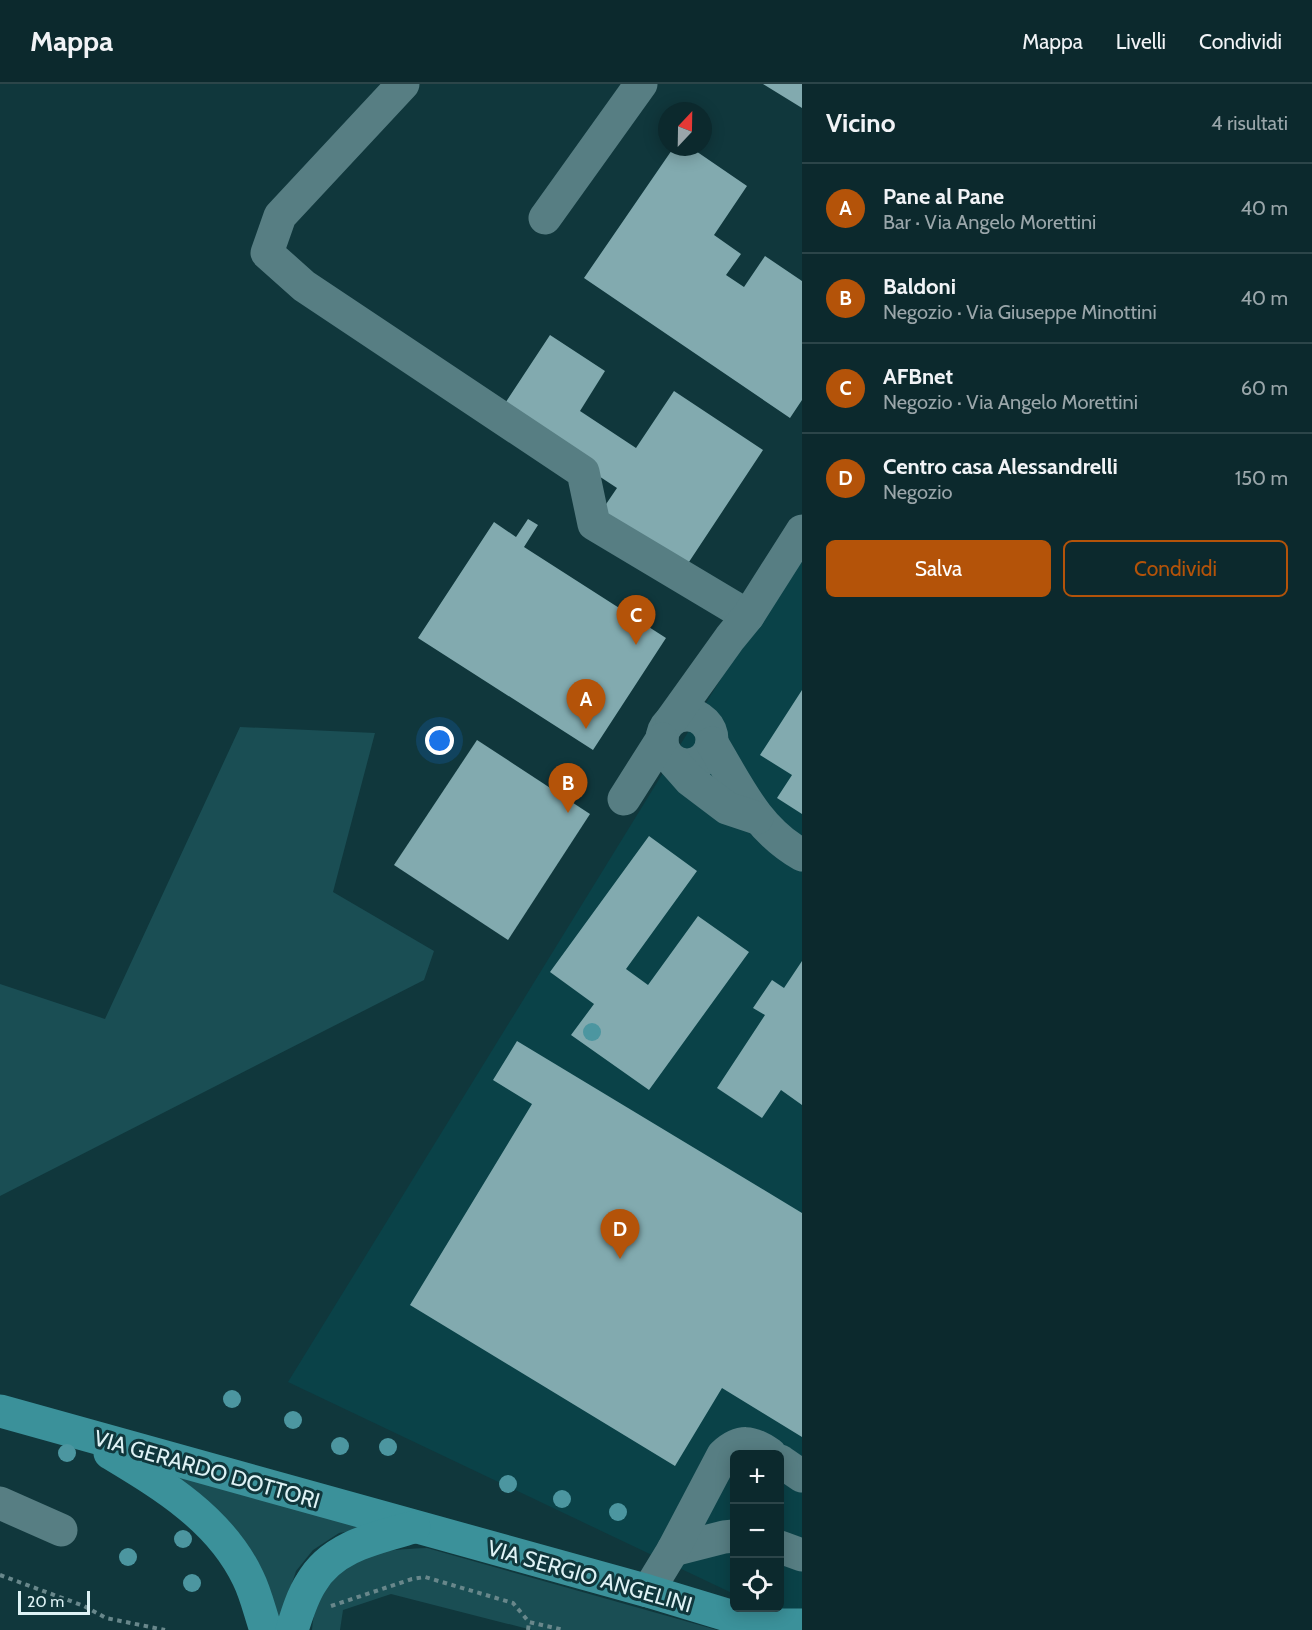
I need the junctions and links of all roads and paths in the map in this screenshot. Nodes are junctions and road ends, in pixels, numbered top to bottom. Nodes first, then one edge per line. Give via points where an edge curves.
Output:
1 (403, 84) edge
2 (641, 84) edge
3 (545, 218) dead end
4 (802, 531) edge
5 (739, 627) junction
6 (708, 732) junction
7 (669, 745) junction
8 (631, 789) dead end
9 (757, 818) junction
10 (802, 855) edge
11 (0, 1411) edge
12 (75, 1432) junction
13 (763, 1450) edge
14 (784, 1464) edge
15 (802, 1476) edge
16 (0, 1503) edge
17 (414, 1527) junction
18 (61, 1530) dead end
19 (730, 1537) edge
20 (784, 1548) edge
21 (673, 1550) junction
22 (802, 1555) edge
23 (0, 1575) edge
24 (648, 1591) junction
25 (323, 1608) dead end
26 (529, 1622) junction
27 (802, 1625) edge
28 (763, 1628) edge
29 (165, 1630) edge
30 (266, 1630) edge
31 (292, 1630) edge
32 (528, 1630) edge
33 (564, 1630) edge

1 - 5 street via 280,216 267,253 304,286 583,472 594,524
2 - 3 street
4 - 5 street
5 - 6 street
5 - 7 street
6 - 7 street via 687,714
6 - 7 street via 706,757 699,762 683,765
6 - 9 street
7 - 8 street
7 - 9 street via 690,780 727,808
9 - 10 street via 783,844
11 - 12 main road, VIA GERARDO DOTTORI
12 - 17 main road, VIA GERARDO DOTTORI
12 - 30 main road via 160,1483 224,1540 248,1578
13 - 21 street via 744,1443 732,1446 723,1455
14 - 15 street
16 - 18 street
17 - 24 main road, VIA SERGIO ANGELINI
17 - 31 main road via 357,1544 330,1559 312,1581
19 - 21 street
20 - 22 street
21 - 24 street
23 - 29 path via 106,1618
24 - 28 main road, VIA SERGIO ANGELINI
25 - 26 path via 425,1577 513,1603
26 - 32 path
26 - 33 path
27 - 28 main road, VIA SERGIO ANGELINI

